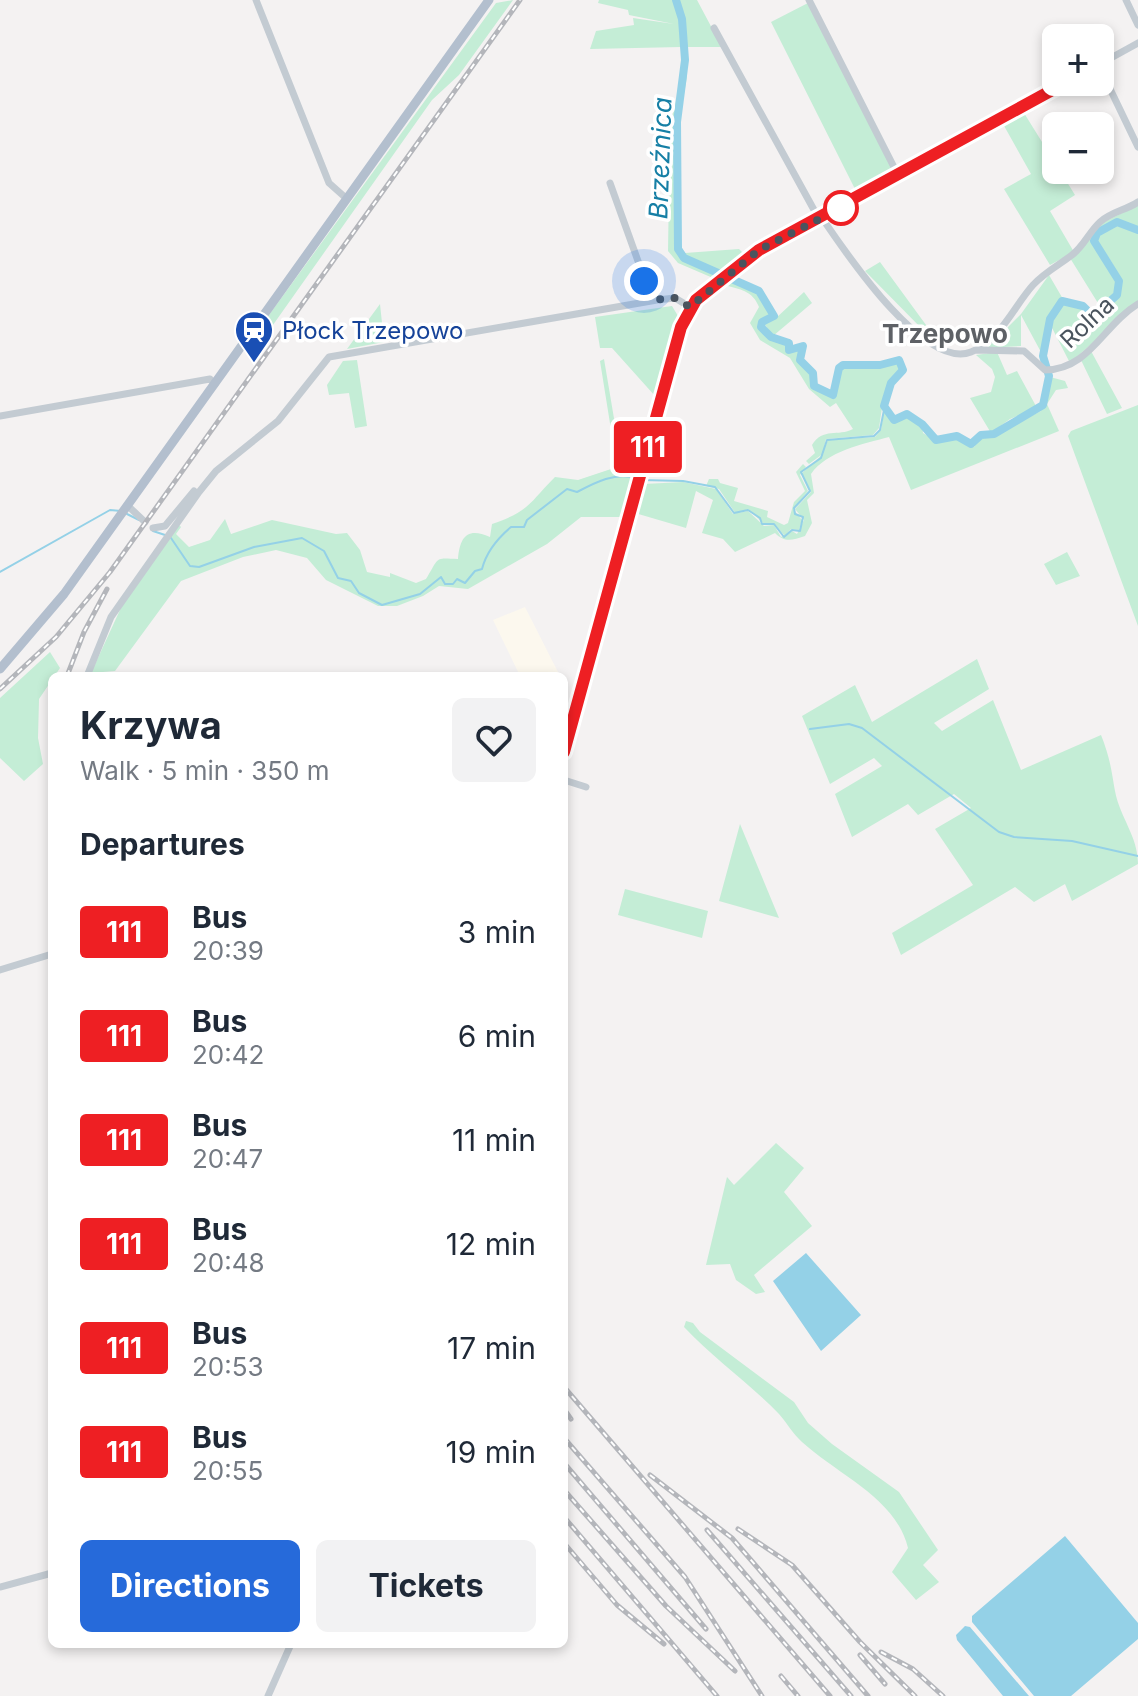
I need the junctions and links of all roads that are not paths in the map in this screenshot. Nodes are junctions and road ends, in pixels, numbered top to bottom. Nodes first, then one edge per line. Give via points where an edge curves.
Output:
1 (256, 0) edge
2 (489, 0) edge
3 (809, 0) edge
4 (1126, 0) edge
5 (1138, 25) edge
6 (714, 28) dead end
7 (1138, 43) edge
8 (1114, 58) edge
9 (1042, 96) edge
10 (1114, 96) edge
11 (1138, 147) edge
12 (898, 175) junction
13 (610, 183) dead end
14 (347, 199) junction
15 (1138, 202) edge
16 (821, 218) junction
17 (652, 300) junction
18 (1138, 304) edge
19 (690, 307) junction
20 (976, 350) junction
21 (215, 384) junction
22 (0, 416) edge
23 (199, 492) junction
24 (127, 507) junction
25 (145, 522) dead end
26 (153, 528) dead end
27 (0, 669) edge
28 (89, 672) edge
29 (568, 737) edge
30 (568, 781) edge
31 (586, 787) dead end
32 (48, 955) edge
33 (0, 970) edge
34 (48, 1574) edge
35 (0, 1587) edge
36 (289, 1648) edge
37 (268, 1696) edge

1 - 14 street via 329,183
2 - 14 main road
3 - 12 street
4 - 5 street
6 - 16 street, Rolna
7 - 8 street
9 - 12 street
10 - 11 street
12 - 16 street
13 - 17 street
14 - 21 main road
15 - 20 street via 1100,222 1075,253 1032,286 1003,326
16 - 19 street via 769,244
16 - 20 street, Rolna via 862,275 911,327 951,353
17 - 19 street via 675,298
17 - 23 street via 329,357 278,421 216,471
18 - 20 street, Rolna via 1074,364 1049,370 1024,351
19 - 29 street
21 - 22 street via 210,379
21 - 24 main road
23 - 26 street via 193,492 165,526
23 - 28 street via 111,617
24 - 25 street
24 - 27 main road via 44,621
30 - 31 street
32 - 33 street
34 - 35 street
36 - 37 street

